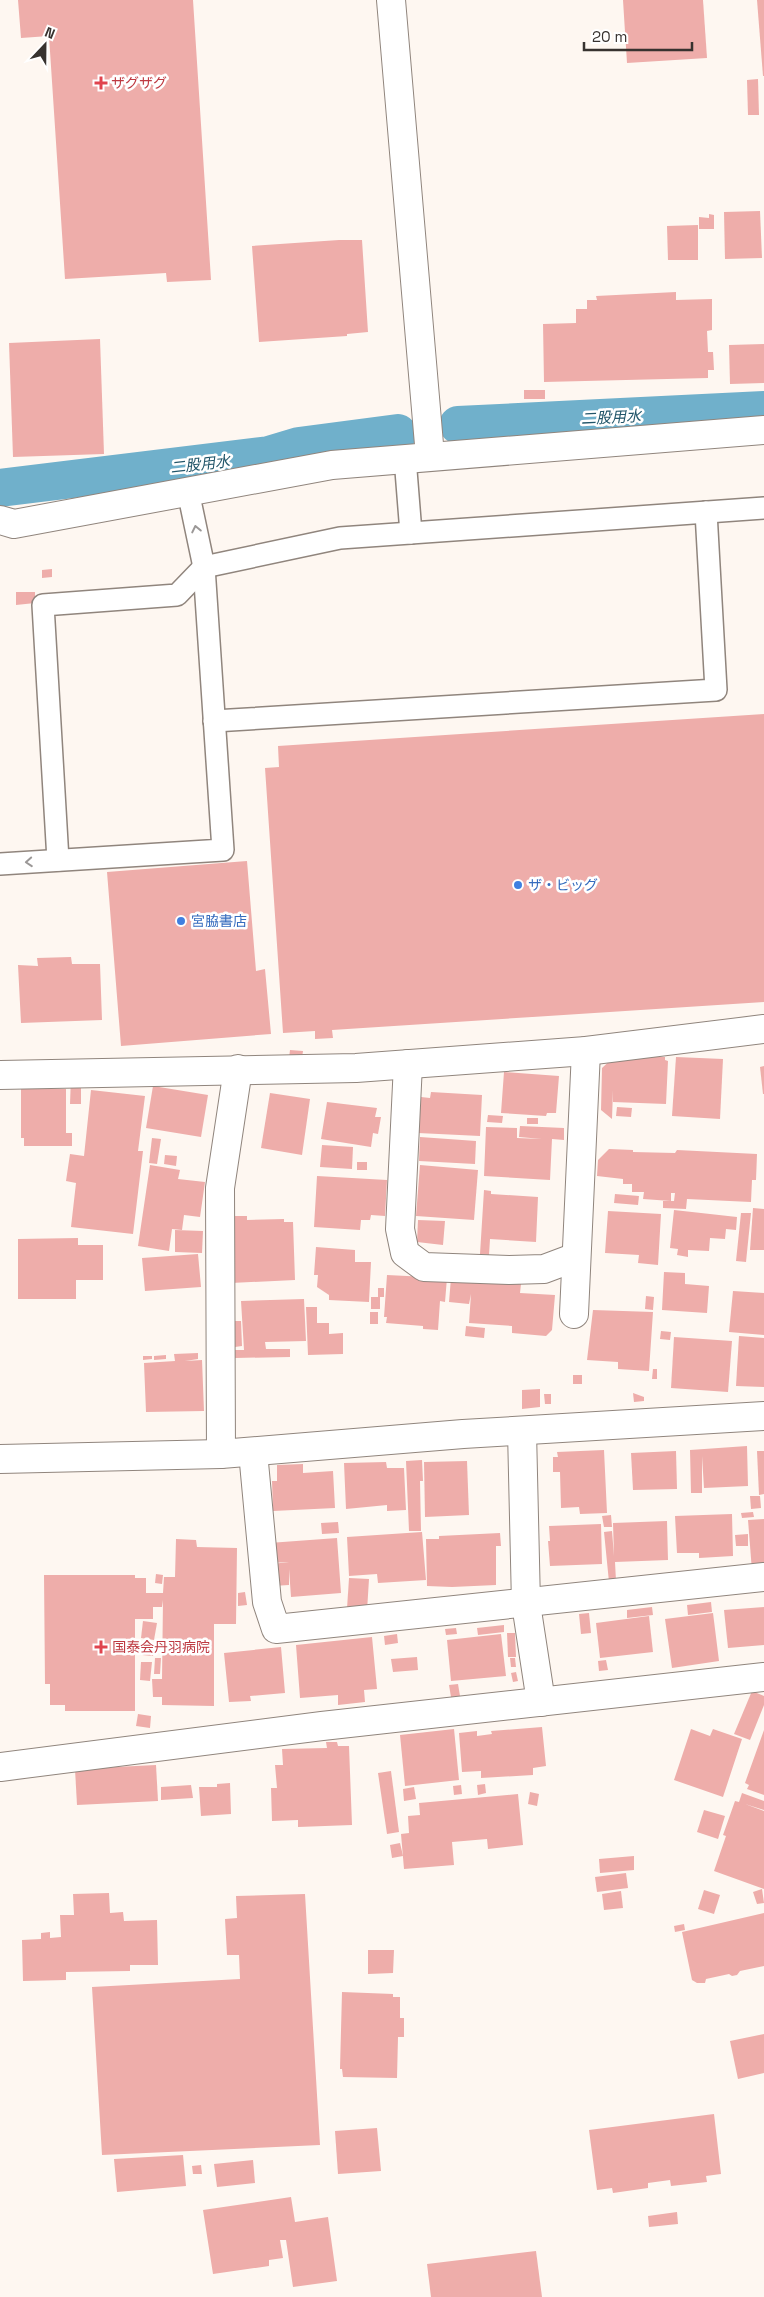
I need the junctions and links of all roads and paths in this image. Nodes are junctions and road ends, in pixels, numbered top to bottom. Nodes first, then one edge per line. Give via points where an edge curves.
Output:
1 (391, 0) edge
2 (764, 430) edge
3 (417, 457) junction
4 (188, 491) junction
5 (764, 508) edge
6 (706, 512) junction
7 (0, 520) edge
8 (411, 533) junction
9 (204, 567) junction
10 (214, 721) junction
11 (58, 860) junction
12 (0, 864) edge
13 (764, 1029) edge
14 (586, 1051) junction
15 (408, 1064) junction
16 (238, 1069) junction
17 (0, 1075) edge
18 (576, 1257) junction
19 (574, 1314) dead end
20 (764, 1416) edge
21 (522, 1431) junction
22 (253, 1452) junction
23 (221, 1454) junction
24 (0, 1459) edge
25 (764, 1577) edge
26 (526, 1604) junction
27 (764, 1678) edge
28 (541, 1702) junction
29 (0, 1767) edge

1 - 3 street
2 - 3 street
3 - 4 street via 332,464
3 - 8 lane
4 - 7 street via 14,524
9 -> 4 lane
5 - 6 lane
6 - 8 lane
6 - 10 lane via 716,690
8 - 9 lane via 340,538
9 - 10 lane
9 - 11 lane via 177,595 43,605
10 - 11 lane via 223,850
11 -> 12 lane
13 - 14 street
14 - 15 street
14 - 18 street
15 - 16 street
15 - 18 street via 400,1229 405,1253 424,1267 509,1270 544,1269
16 - 17 street
16 - 23 street via 220,1188
18 - 19 street
20 - 21 street
21 - 22 street
21 - 26 street
22 - 23 street
22 - 26 street via 267,1602 276,1629
23 - 24 street
25 - 26 street
26 - 28 street
27 - 28 street
28 - 29 street

